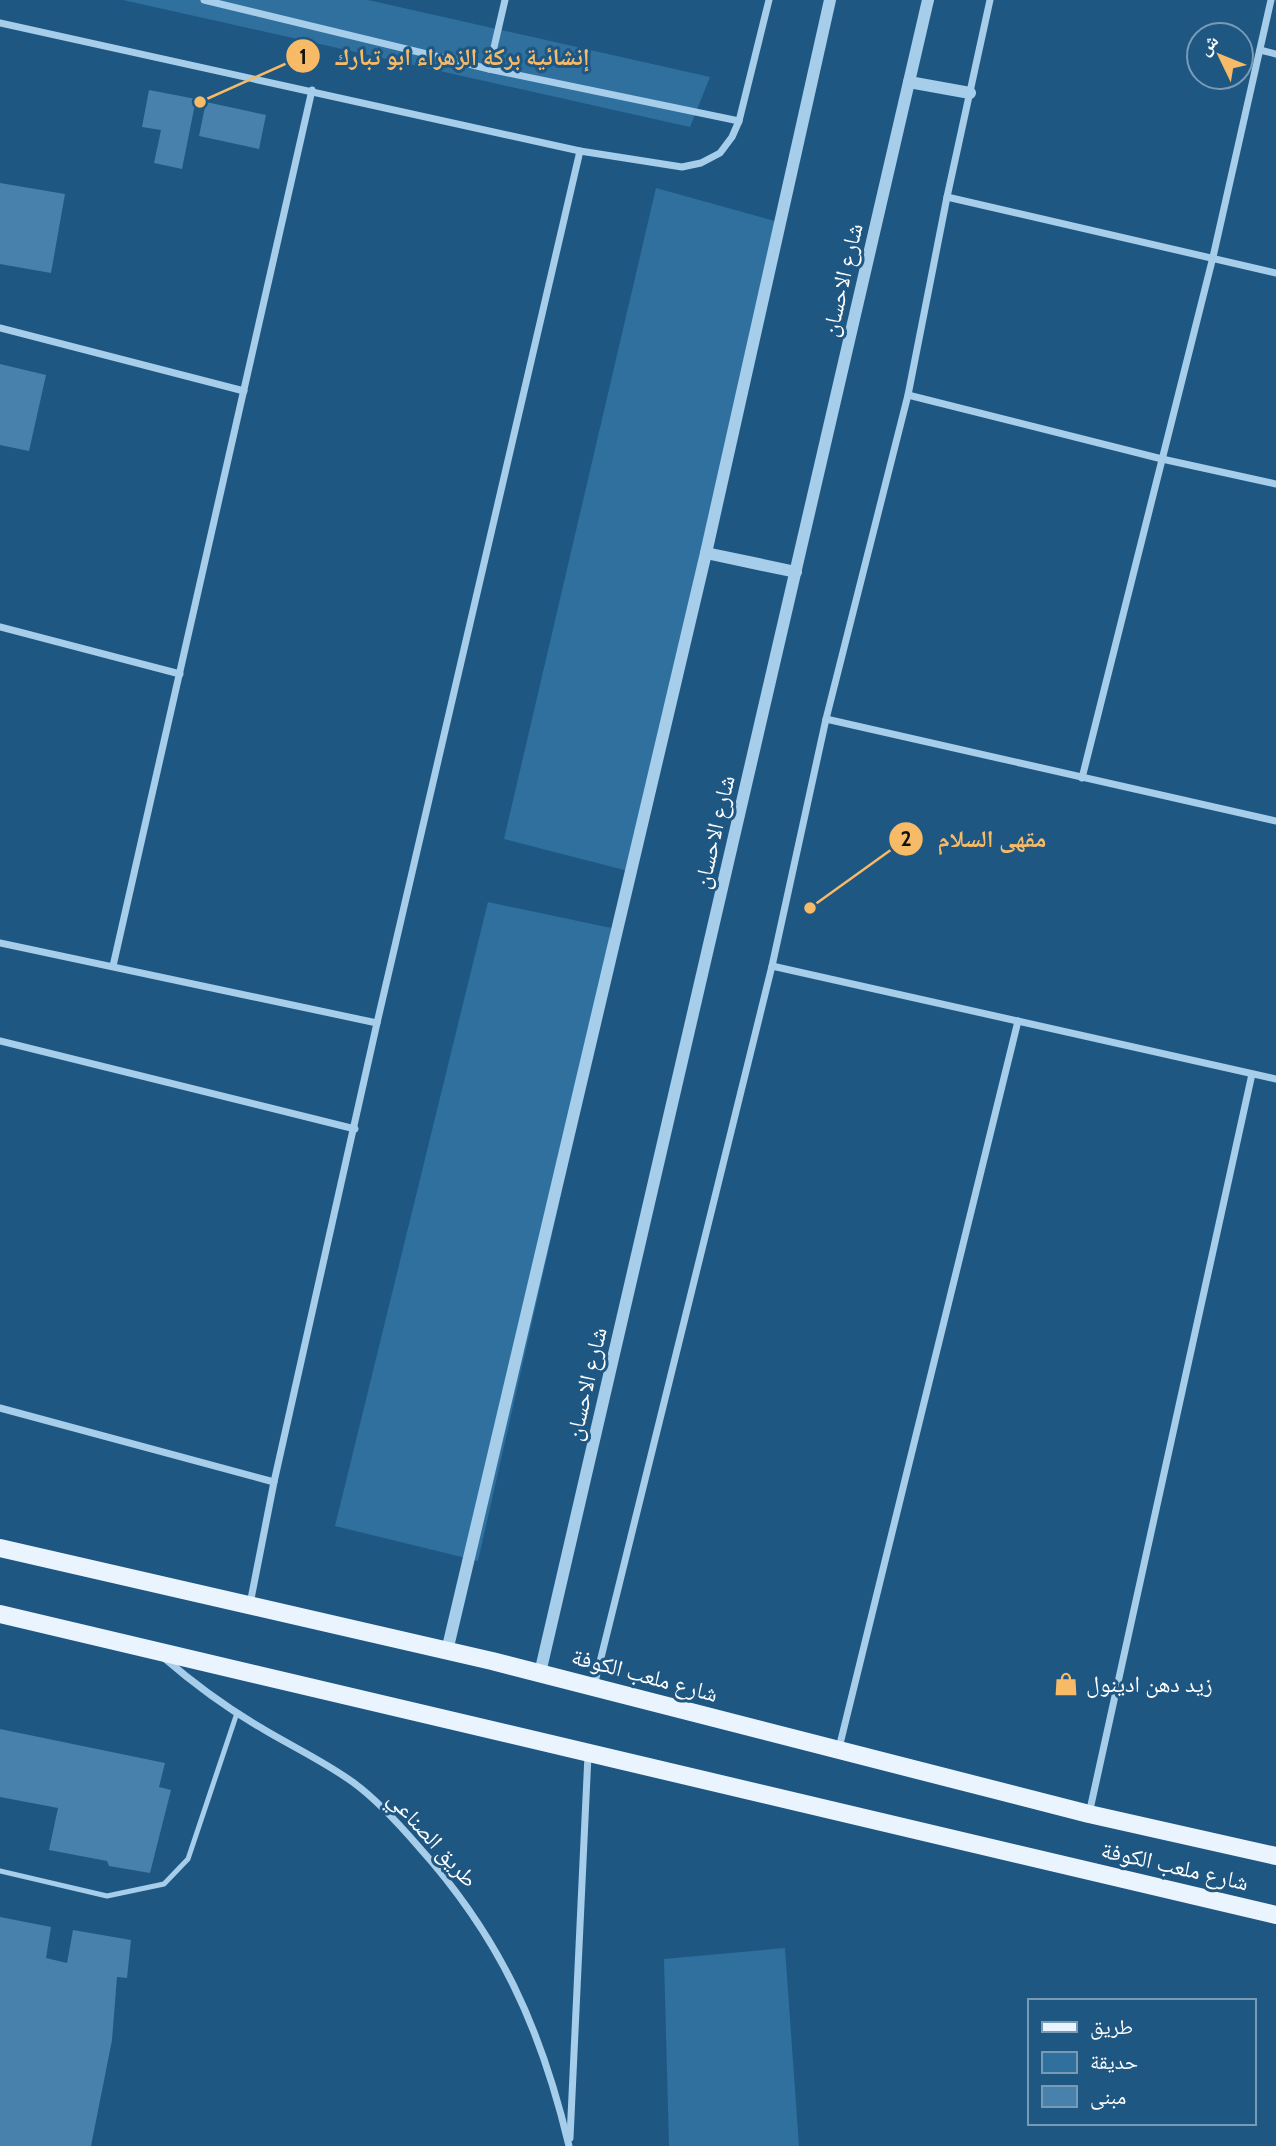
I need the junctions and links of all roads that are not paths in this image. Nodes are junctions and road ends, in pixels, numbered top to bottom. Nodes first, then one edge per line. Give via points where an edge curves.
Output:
1 (204, 0) edge
2 (505, 0) edge
3 (769, 0) edge
4 (830, 0) edge
5 (928, 0) edge
6 (990, 0) edge
7 (1271, 0) edge
8 (226, 2) edge
9 (0, 23) edge
10 (1261, 50) junction
11 (1276, 54) edge
12 (489, 69) junction
13 (909, 82) junction
14 (313, 90) junction
15 (970, 93) junction
16 (739, 121) junction
17 (580, 150) junction
18 (947, 197) junction
19 (1213, 257) junction
20 (1276, 273) edge
21 (0, 328) edge
22 (244, 391) junction
23 (908, 395) junction
24 (1162, 459) junction
25 (1276, 484) edge
26 (706, 553) junction
27 (796, 572) junction
28 (0, 627) edge
29 (180, 674) junction
30 (826, 719) junction
31 (1082, 778) junction
32 (1276, 821) edge
33 (0, 943) edge
34 (113, 966) junction
35 (772, 966) junction
36 (1018, 1021) junction
37 (377, 1023) junction
38 (0, 1041) edge
39 (1252, 1074) junction
40 (1276, 1079) edge
41 (355, 1129) junction
42 (0, 1408) edge
43 (274, 1482) junction
44 (0, 1548) edge
45 (249, 1604) junction
46 (0, 1614) edge
47 (155, 1650) junction
48 (447, 1651) junction
49 (540, 1674) junction
50 (594, 1686) junction
51 (237, 1713) junction
52 (588, 1752) junction
53 (838, 1752) junction
54 (1089, 1814) junction
55 (1276, 1856) edge
56 (0, 1871) edge
57 (1276, 1915) edge
58 (569, 2146) edge

1 - 8 street
2 - 12 street
3 - 16 street
4 - 26 street
5 - 13 street, شارع الاحسان
6 - 15 street
7 - 10 street
8 - 12 street
9 - 14 street
10 - 11 street
10 - 19 street
12 - 16 street
13 - 15 street
13 - 27 street, شارع الاحسان
14 - 17 street
14 - 22 street
15 - 18 street
16 - 17 street via 720,153 682,167
17 - 37 street
18 - 19 street
18 - 23 street
19 - 20 street
19 - 24 street
21 - 22 street
22 - 29 street
23 - 24 street
23 - 30 street
24 - 25 street
24 - 31 street
26 - 27 street
26 - 48 street
27 - 49 street, شارع الاحسان
28 - 29 street
29 - 34 street
30 - 31 street
30 - 35 street
31 - 32 street
33 - 34 street
34 - 37 street
35 - 36 street
35 - 50 street
36 - 39 street
36 - 53 street
37 - 41 street
38 - 41 street
39 - 40 street
39 - 54 street
41 - 43 street
42 - 43 street
43 - 45 street
44 - 45 main road, شارع ملعب الكوفة
45 - 48 main road, شارع ملعب الكوفة
46 - 47 main road, شارع ملعب الكوفة
47 - 51 street, طريق الصناعي
47 - 52 main road, شارع ملعب الكوفة
48 - 49 main road, شارع ملعب الكوفة
49 - 50 main road, شارع ملعب الكوفة
50 - 53 main road, شارع ملعب الكوفة
51 - 56 lane via 188,1859 164,1884 107,1896
51 - 58 street, طريق الصناعي via 354,1783 441,1871 478,1921 535,2030
52 - 57 main road, شارع ملعب الكوفة
52 - 58 street
53 - 54 main road, شارع ملعب الكوفة
54 - 55 main road, شارع ملعب الكوفة

